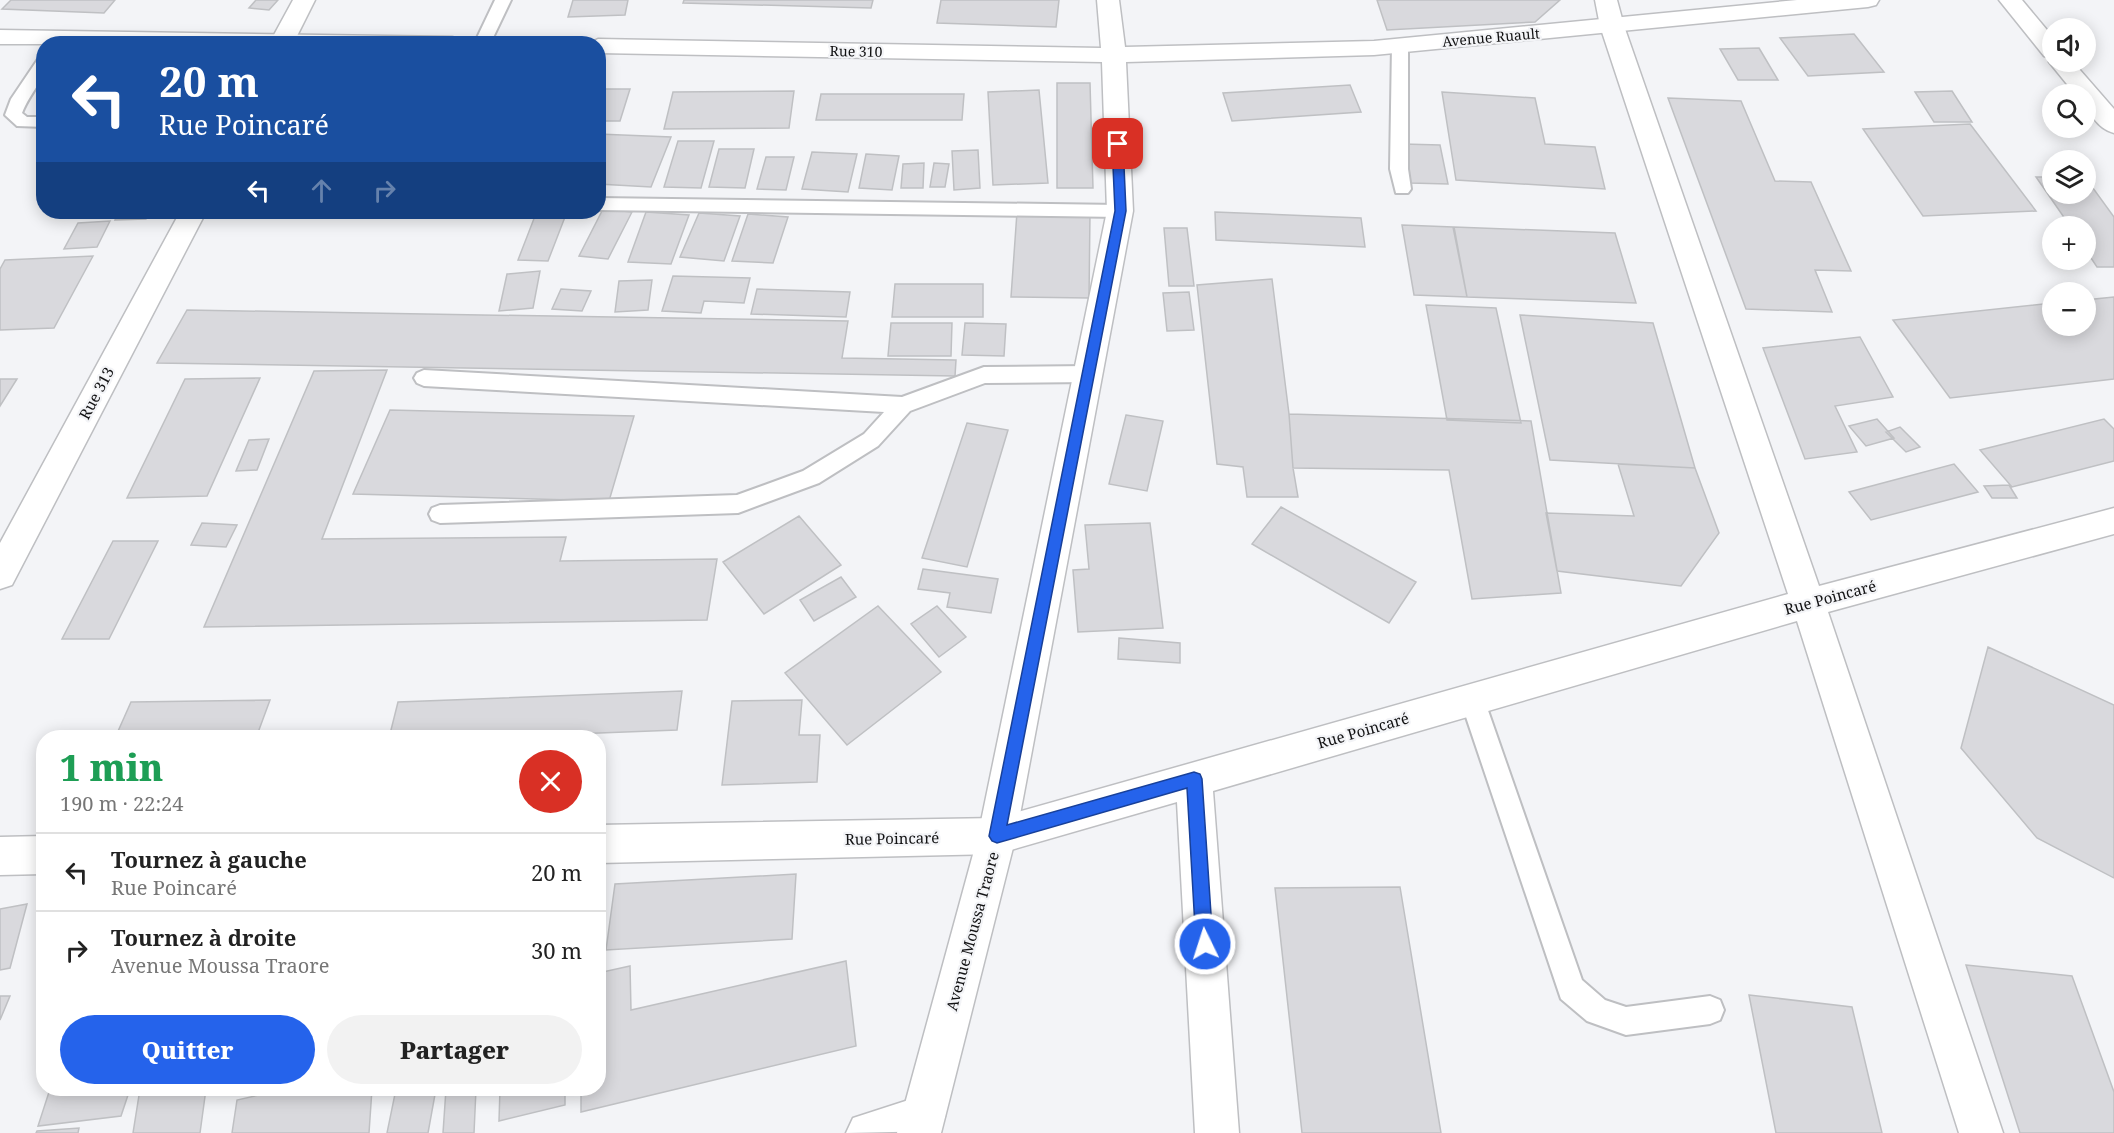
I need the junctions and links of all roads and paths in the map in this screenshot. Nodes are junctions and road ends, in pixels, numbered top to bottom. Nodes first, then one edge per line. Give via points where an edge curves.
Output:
1 (304, 0) edge
2 (503, 0) edge
3 (1108, 0) edge
4 (1868, 0) edge
5 (2010, 0) edge
6 (1609, 13) edge
7 (285, 36) edge
8 (486, 36) edge
9 (0, 37) edge
10 (36, 39) edge
11 (2042, 39) edge
12 (1400, 45) junction
13 (606, 46) edge
14 (1114, 55) junction
15 (2069, 72) edge
16 (36, 75) edge
17 (36, 122) edge
18 (2114, 125) edge
19 (1402, 189) dead end
20 (606, 204) edge
21 (1120, 211) junction
22 (189, 219) edge
23 (1090, 374) junction
24 (424, 378) dead end
25 (903, 405) junction
26 (440, 514) dead end
27 (2114, 521) edge
28 (0, 575) edge
29 (1808, 603) junction
30 (1472, 699) junction
31 (1194, 779) junction
32 (997, 836) junction
33 (606, 844) edge
34 (36, 855) edge
35 (0, 856) edge
36 (1710, 1010) dead end
37 (922, 1124) edge
38 (868, 1133) edge
39 (1217, 1133) edge
40 (1981, 1133) edge

1 - 7 street
2 - 8 lane
3 - 14 street, Avenue Moussa Traore
4 - 6 street, Avenue Ruault
5 - 11 street
6 - 12 street, Avenue Ruault
6 - 29 street
9 - 10 street
12 - 14 street, Avenue Ruault
12 - 19 lane
13 - 14 street, Rue 310
14 - 21 street, Avenue Moussa Traore
15 - 18 street
16 - 17 lane via 13,115 23,122
20 - 21 lane
21 - 23 street, Avenue Moussa Traore
22 - 28 street, Rue 313
23 - 25 lane via 984,375
23 - 32 street, Avenue Moussa Traore
24 - 25 lane
25 - 26 lane via 871,440 821,471 738,504
27 - 29 street, Rue Poincaré
29 - 30 street, Rue Poincaré
29 - 40 street
30 - 31 street, Rue Poincaré
30 - 36 lane via 1571,989 1597,1011 1626,1021
31 - 32 street, Rue Poincaré
31 - 39 street
32 - 33 street, Rue Poincaré
32 - 37 street, Avenue Moussa Traore
34 - 35 street
37 - 38 street

